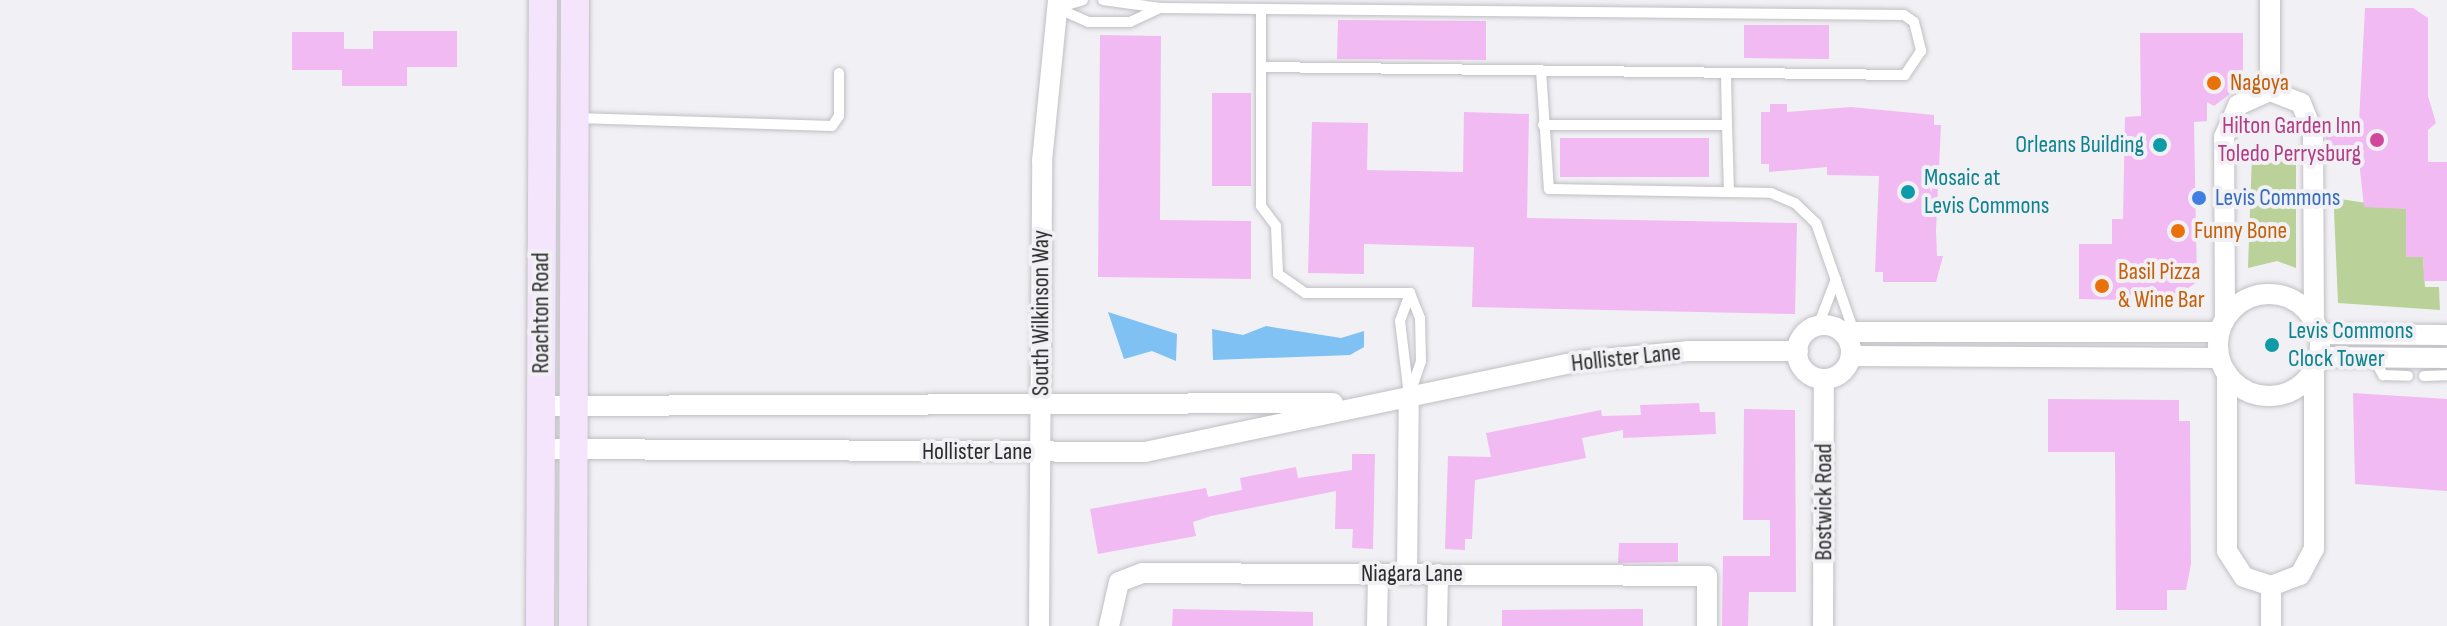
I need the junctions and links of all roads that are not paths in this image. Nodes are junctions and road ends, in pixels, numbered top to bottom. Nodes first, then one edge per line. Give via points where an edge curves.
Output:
1 (543, 0) edge
2 (575, 0) edge
3 (1083, 0) edge
4 (1103, 0) edge
5 (2270, 0) edge
6 (1058, 4) edge
7 (1160, 8) junction
8 (1261, 9) junction
9 (1261, 67) junction
10 (1541, 70) junction
11 (839, 73) dead end
12 (1726, 73) junction
13 (2270, 91) junction
14 (575, 118) junction
15 (1543, 125) junction
16 (1727, 125) junction
17 (1729, 192) junction
18 (1836, 279) junction
19 (1410, 293) junction
20 (2222, 325) junction
21 (1818, 326) junction
22 (2317, 326) junction
23 (1848, 332) junction
24 (2447, 335) edge
25 (1798, 351) junction
26 (1851, 356) junction
27 (2373, 357) junction
28 (2447, 358) edge
29 (2317, 364) junction
30 (2223, 366) junction
31 (2447, 375) edge
32 (2408, 376) dead end
33 (2424, 376) dead end
34 (1824, 379) junction
35 (1409, 396) junction
36 (541, 406) junction
37 (574, 406) junction
38 (1040, 410) junction
39 (540, 449) junction
40 (574, 449) junction
41 (1040, 452) junction
42 (1378, 573) junction
43 (1407, 573) junction
44 (1438, 574) junction
45 (2271, 586) junction
46 (540, 626) edge
47 (573, 626) edge
48 (1039, 626) edge
49 (1109, 626) edge
50 (1377, 626) edge
51 (1437, 626) edge
52 (1707, 626) edge
53 (1823, 626) edge
54 (2271, 626) edge

1 - 36 street, Roachton Road
2 - 14 street, Roachton Road
3 - 6 lane
4 - 7 lane
5 - 13 street
6 - 7 lane via 1088,22 1130,22
6 - 38 street, South Wilkinson Way via 1042,161
7 - 8 lane
8 - 9 lane
8 - 12 lane via 1904,15 1920,34 1917,64 1905,75
9 - 10 lane
9 - 19 lane via 1261,206 1276,226 1278,274 1305,293
10 - 12 lane
10 - 15 lane
11 - 14 lane via 839,116 832,126
12 - 16 lane
13 - 20 street via 2238,105 2224,137
13 - 22 street via 2301,103 2313,133
14 - 37 street, Roachton Road
15 - 16 lane
15 - 17 lane via 1549,189
16 - 17 lane
17 - 18 lane via 1795,203 1816,223
18 - 21 lane
18 - 23 lane
19 - 35 lane via 1400,321
19 - 35 lane via 1420,318 1421,361
20 - 22 street via 2244,300 2269,293 2295,300
20 - 23 street
20 - 30 street
21 - 23 street
21 - 25 street
22 - 24 street
22 - 29 street
23 - 26 street
25 - 34 street via 1808,373
25 - 35 street, Hollister Lane via 1627,355
26 - 30 street
26 - 34 street via 1839,375
27 - 28 street
27 - 29 street
27 - 32 lane via 2383,375
29 - 30 street via 2277,396 2254,394
29 - 45 street via 2314,549 2300,575
30 - 45 street via 2227,551 2244,577
31 - 33 lane
34 - 53 street, Bostwick Road
35 - 38 street, Hollister Lane via 1236,409
35 - 41 street, Hollister Lane via 1174,449
35 - 43 street
36 - 37 street, Hollister Lane
36 - 39 street, Roachton Road
37 - 38 street, Hollister Lane
37 - 40 street, Roachton Road
38 - 41 street, South Wilkinson Way
39 - 40 street, Hollister Lane
39 - 46 street, Roachton Road
40 - 41 street, Hollister Lane
40 - 47 street, Roachton Road
41 - 48 street, South Wilkinson Way
42 - 43 street, Niagara Lane
42 - 49 street, Niagara Lane via 1143,573 1119,582
42 - 50 street
43 - 44 street, Niagara Lane
44 - 51 street
44 - 52 street, Niagara Lane via 1707,576
45 - 54 street

